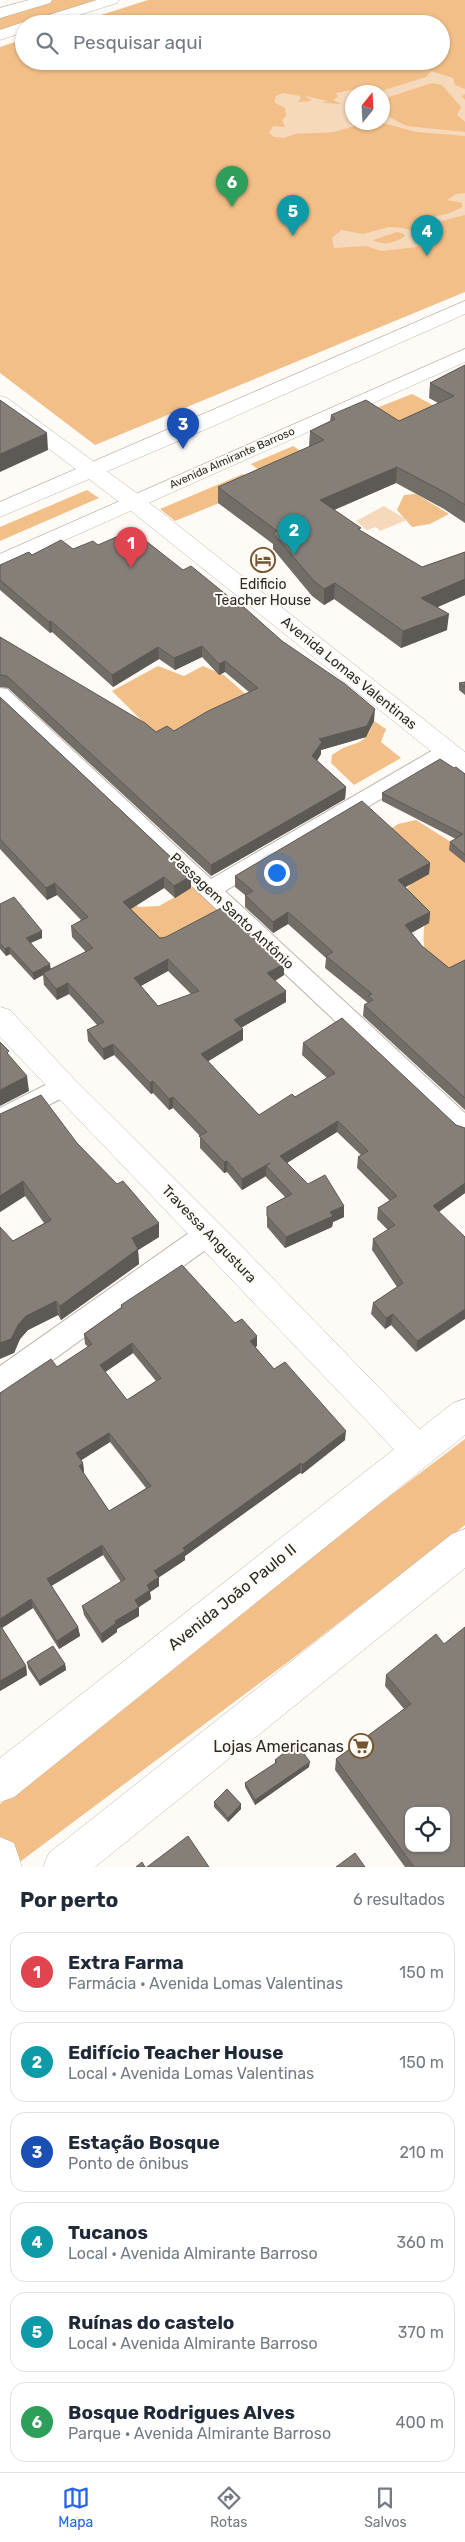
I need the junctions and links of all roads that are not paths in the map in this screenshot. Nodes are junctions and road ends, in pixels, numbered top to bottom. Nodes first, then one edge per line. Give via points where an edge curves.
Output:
1 (45, 0) edge
2 (112, 0) edge
3 (0, 13) edge
4 (64, 15) edge
5 (15, 30) edge
6 (0, 35) edge
7 (465, 307) edge
8 (465, 355) edge
9 (0, 402) edge
10 (90, 470) junction
11 (134, 502) junction
12 (0, 510) edge
13 (0, 562) edge
14 (0, 694) edge
15 (458, 757) edge
16 (209, 890) junction
17 (0, 1018) edge
18 (63, 1086) junction
19 (0, 1120) edge
20 (465, 1128) edge
21 (209, 1233) junction
22 (0, 1382) edge
23 (465, 1414) edge
24 (417, 1450) junction
25 (465, 1546) edge
26 (0, 1783) edge
27 (0, 1857) edge
28 (2, 1867) edge
29 (63, 1867) edge

1 - 3 main road
2 - 4 main road
5 - 6 main road
7 - 10 main road
8 - 11 main road, Avenida Almirante Barroso
9 - 10 main road, Avenida Lomas Valentinas
10 - 11 main road, Avenida Lomas Valentinas
10 - 12 main road
11 - 13 main road, Avenida Almirante Barroso
11 - 15 main road, Avenida Lomas Valentinas
14 - 16 street, Passagem Santo Antônio
15 - 16 street
16 - 20 street, Passagem Santo Antônio
17 - 18 main road, Travessa Angustura
18 - 19 street
18 - 21 main road, Travessa Angustura
21 - 22 street
21 - 24 main road, Travessa Angustura
23 - 24 main road, Avenida João Paulo II
24 - 26 main road, Avenida João Paulo II
25 - 29 main road
27 - 28 main road

